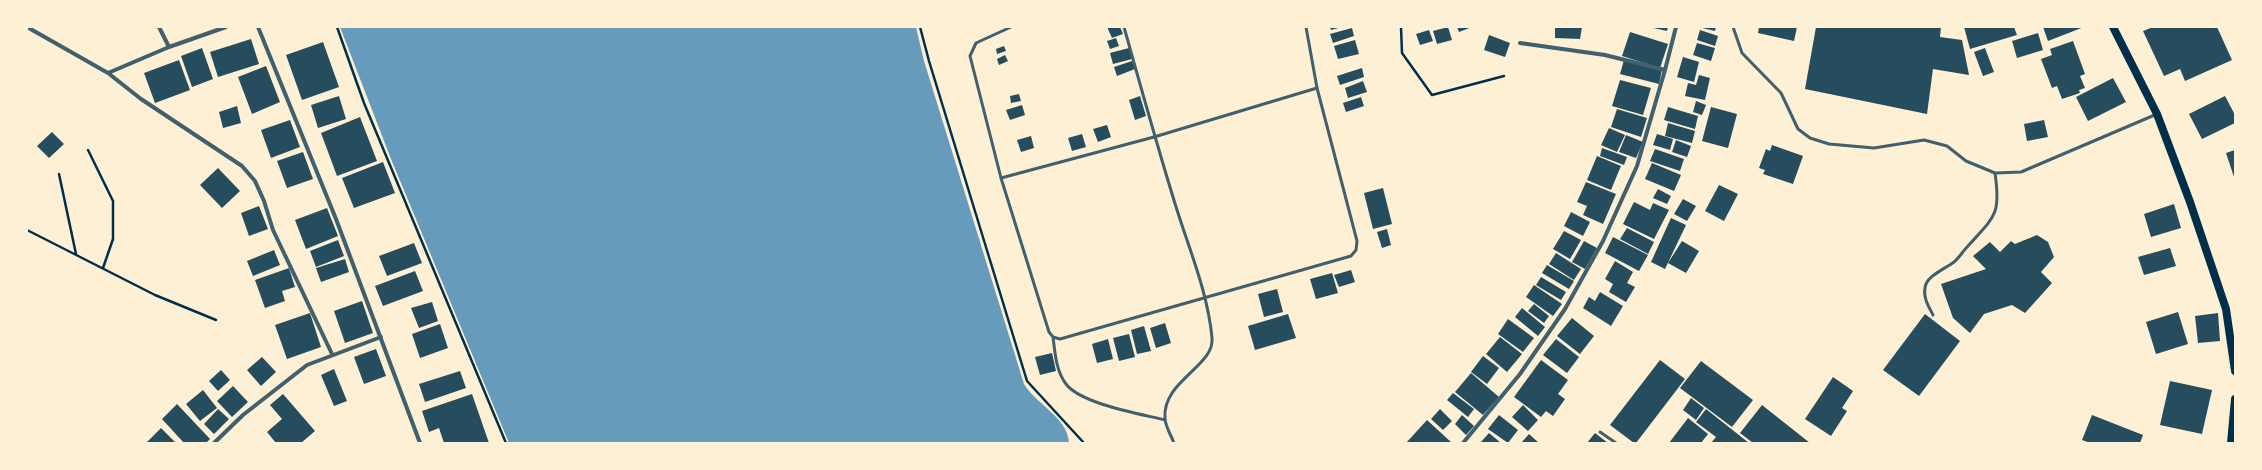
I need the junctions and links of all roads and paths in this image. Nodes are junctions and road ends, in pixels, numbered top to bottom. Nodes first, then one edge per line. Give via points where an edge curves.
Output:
1 (27, 27) edge
2 (159, 27) edge
3 (226, 27) edge
4 (258, 27) edge
5 (337, 27) edge
6 (920, 27) edge
7 (1011, 27) edge
8 (1124, 27) edge
9 (1306, 27) edge
10 (1401, 27) edge
11 (1676, 27) edge
12 (1733, 27) edge
13 (2113, 27) edge
14 (1520, 43) dead end
15 (169, 47) junction
16 (1666, 70) junction
17 (108, 72) junction
18 (1504, 76) dead end
19 (1318, 88) junction
20 (2157, 114) junction
21 (1154, 137) junction
22 (88, 150) dead end
23 (1995, 173) junction
24 (59, 174) dead end
25 (1002, 178) junction
26 (27, 230) edge
27 (76, 254) junction
28 (103, 268) junction
29 (1204, 297) junction
30 (1933, 315) dead end
31 (216, 320) dead end
32 (381, 337) junction
33 (1052, 337) junction
34 (332, 354) junction
35 (2235, 371) edge
36 (2235, 399) edge
37 (1165, 420) junction
38 (1600, 432) dead end
39 (214, 443) edge
40 (420, 443) edge
41 (506, 443) edge
42 (1084, 443) edge
43 (1174, 443) edge
44 (1463, 443) edge
45 (1616, 443) edge
46 (2231, 443) edge

1 - 17 street
2 - 15 street
3 - 15 street
4 - 32 street
5 - 41 path via 364,103
6 - 42 path via 1027,381
7 - 25 lane via 976,43 970,56
8 - 21 lane
9 - 19 lane
10 - 18 path via 1402,53 1432,95
11 - 16 street
12 - 23 lane via 1742,53 1780,94 1798,129 1810,138 1829,144 1874,148 1924,140 1947,146 1966,161
13 - 20 main road
14 - 16 street via 1605,55
15 - 17 street
16 - 44 street via 1637,166 1603,241 1565,309 1520,374
17 - 34 street via 141,99 242,166 255,182 273,230
19 - 21 lane
19 - 29 lane via 1357,241 1356,250 1351,256
20 - 23 lane via 2021,172
20 - 35 main road via 2226,309
21 - 25 lane
21 - 29 lane
22 - 28 path via 113,201 113,239
23 - 30 lane via 1999,197 1997,212 1986,228 1955,261 1927,283 1926,300
24 - 27 path
25 - 33 lane
26 - 27 path
27 - 28 path
28 - 31 path via 155,295
29 - 33 lane via 1060,339
29 - 37 lane via 1213,340 1206,356 1171,393 1165,406
32 - 34 street
32 - 40 street
33 - 37 lane via 1058,369 1066,385 1075,392 1104,405
34 - 39 street via 290,376
36 - 46 main road
37 - 43 lane
38 - 45 lane

